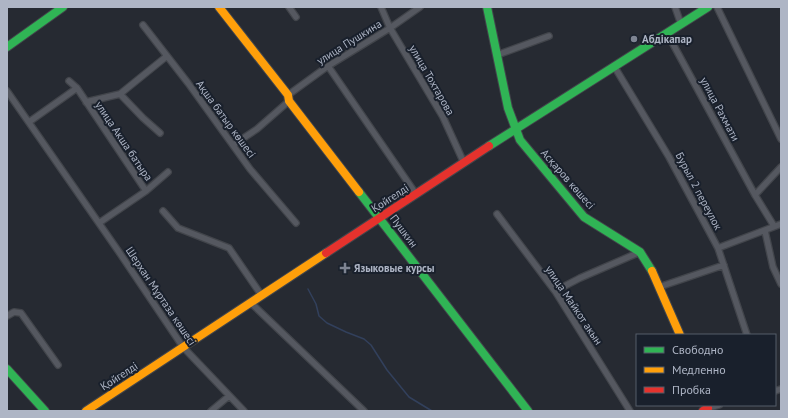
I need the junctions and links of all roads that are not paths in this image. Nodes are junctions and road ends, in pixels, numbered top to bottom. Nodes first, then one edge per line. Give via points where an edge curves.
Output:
1 (63, 7) edge
2 (219, 7) edge
3 (289, 7) edge
4 (381, 7) edge
5 (420, 7) edge
6 (487, 7) edge
7 (675, 7) edge
8 (708, 7) edge
9 (717, 7) edge
10 (296, 17) dead end
11 (681, 24) junction
12 (143, 25) dead end
13 (390, 28) junction
14 (667, 33) junction
15 (549, 36) dead end
16 (7, 47) edge
17 (497, 55) junction
18 (167, 56) junction
19 (328, 66) junction
20 (614, 66) junction
21 (69, 81) dead end
22 (77, 88) junction
23 (7, 91) edge
24 (120, 94) junction
25 (288, 98) junction
26 (86, 102) junction
27 (30, 122) junction
28 (516, 129) junction
29 (160, 133) dead end
30 (781, 139) edge
31 (233, 145) junction
32 (464, 163) junction
33 (781, 167) edge
34 (168, 172) dead end
35 (146, 191) junction
36 (416, 194) junction
37 (755, 195) junction
38 (163, 211) dead end
39 (496, 214) dead end
40 (381, 218) junction
41 (99, 223) junction
42 (296, 223) dead end
43 (781, 224) edge
44 (774, 226) junction
45 (765, 231) junction
46 (718, 248) junction
47 (640, 252) junction
48 (724, 266) junction
49 (781, 284) edge
50 (659, 287) junction
51 (555, 292) junction
52 (262, 296) junction
53 (251, 303) junction
54 (7, 316) edge
55 (680, 334) edge
56 (748, 334) edge
57 (183, 347) junction
58 (58, 365) dead end
59 (7, 369) edge
60 (229, 396) junction
61 (45, 411) edge
62 (86, 411) edge
63 (211, 411) edge
64 (244, 411) edge
65 (364, 411) edge
66 (528, 411) edge
67 (630, 411) edge

1 - 16 street
2 - 25 street, Пушкин
3 - 10 street
4 - 13 street, улица Тохтарова
5 - 13 street, улица Пушкина
6 - 17 street, Асқаров көшесі
7 - 11 street
8 - 11 street, Қойгелді
9 - 30 street
11 - 14 street, Қойгелді
12 - 18 street, Ақша батыр көшесі
13 - 19 street, улица Пушкина
13 - 32 street, улица Тохтарова via 442,117
14 - 20 street, Қойгелді
14 - 37 street, улица Рахмати
15 - 17 street
17 - 28 street, Асқаров көшесі via 508,108
18 - 24 street, улица Акша батыра
18 - 31 street, Ақша батыр көшесі
19 - 25 street, улица Пушкина
19 - 36 street
20 - 28 street, Қойгелді
20 - 46 street, Бурыл 2 переулок via 669,157
21 - 22 street, улица Акша батыра
22 - 26 street, улица Акша батыра
22 - 27 street
23 - 27 street, Шерхан Мұртаза көшесі
24 - 26 street, улица Акша батыра
24 - 29 street, улица Акша батыра
25 - 31 street, улица Пушкина via 257,129
25 - 40 street, Пушкин
26 - 35 street, улица Акша батыра
27 - 41 street, Шерхан Мұртаза көшесі
28 - 32 street, Қойгелді
28 - 47 street, Асқаров көшесі via 520,140 584,217
31 - 42 street, Ақша батыр көшесі
32 - 36 street, Қойгелді
33 - 37 street
34 - 35 street
35 - 41 street
36 - 40 street, Қойгелді
37 - 44 street, улица Рахмати
38 - 52 street via 178,228 229,248
39 - 51 street, улица Майкот акын
40 - 52 street, Қойгелді
40 - 66 street, Пушкин
41 - 57 street, Шерхан Мұртаза көшесі
43 - 44 street
44 - 45 street
45 - 46 street
45 - 49 street via 773,267
46 - 48 street, Бурыл 2 переулок
47 - 50 street, Асқаров көшесі
47 - 51 street via 580,278
48 - 50 street
48 - 56 street, Бурыл 2 переулок
50 - 55 street, Асқаров көшесі
51 - 67 street, улица Майкот акын
52 - 53 street, Қойгелді
53 - 57 street, Қойгелді
53 - 65 street
54 - 58 street via 14,312 21,313
57 - 60 street, Шерхан Мұртаза көшесі
57 - 62 street, Қойгелді
59 - 61 street
60 - 63 street
60 - 64 street, Шерхан Мұртаза көшесі

